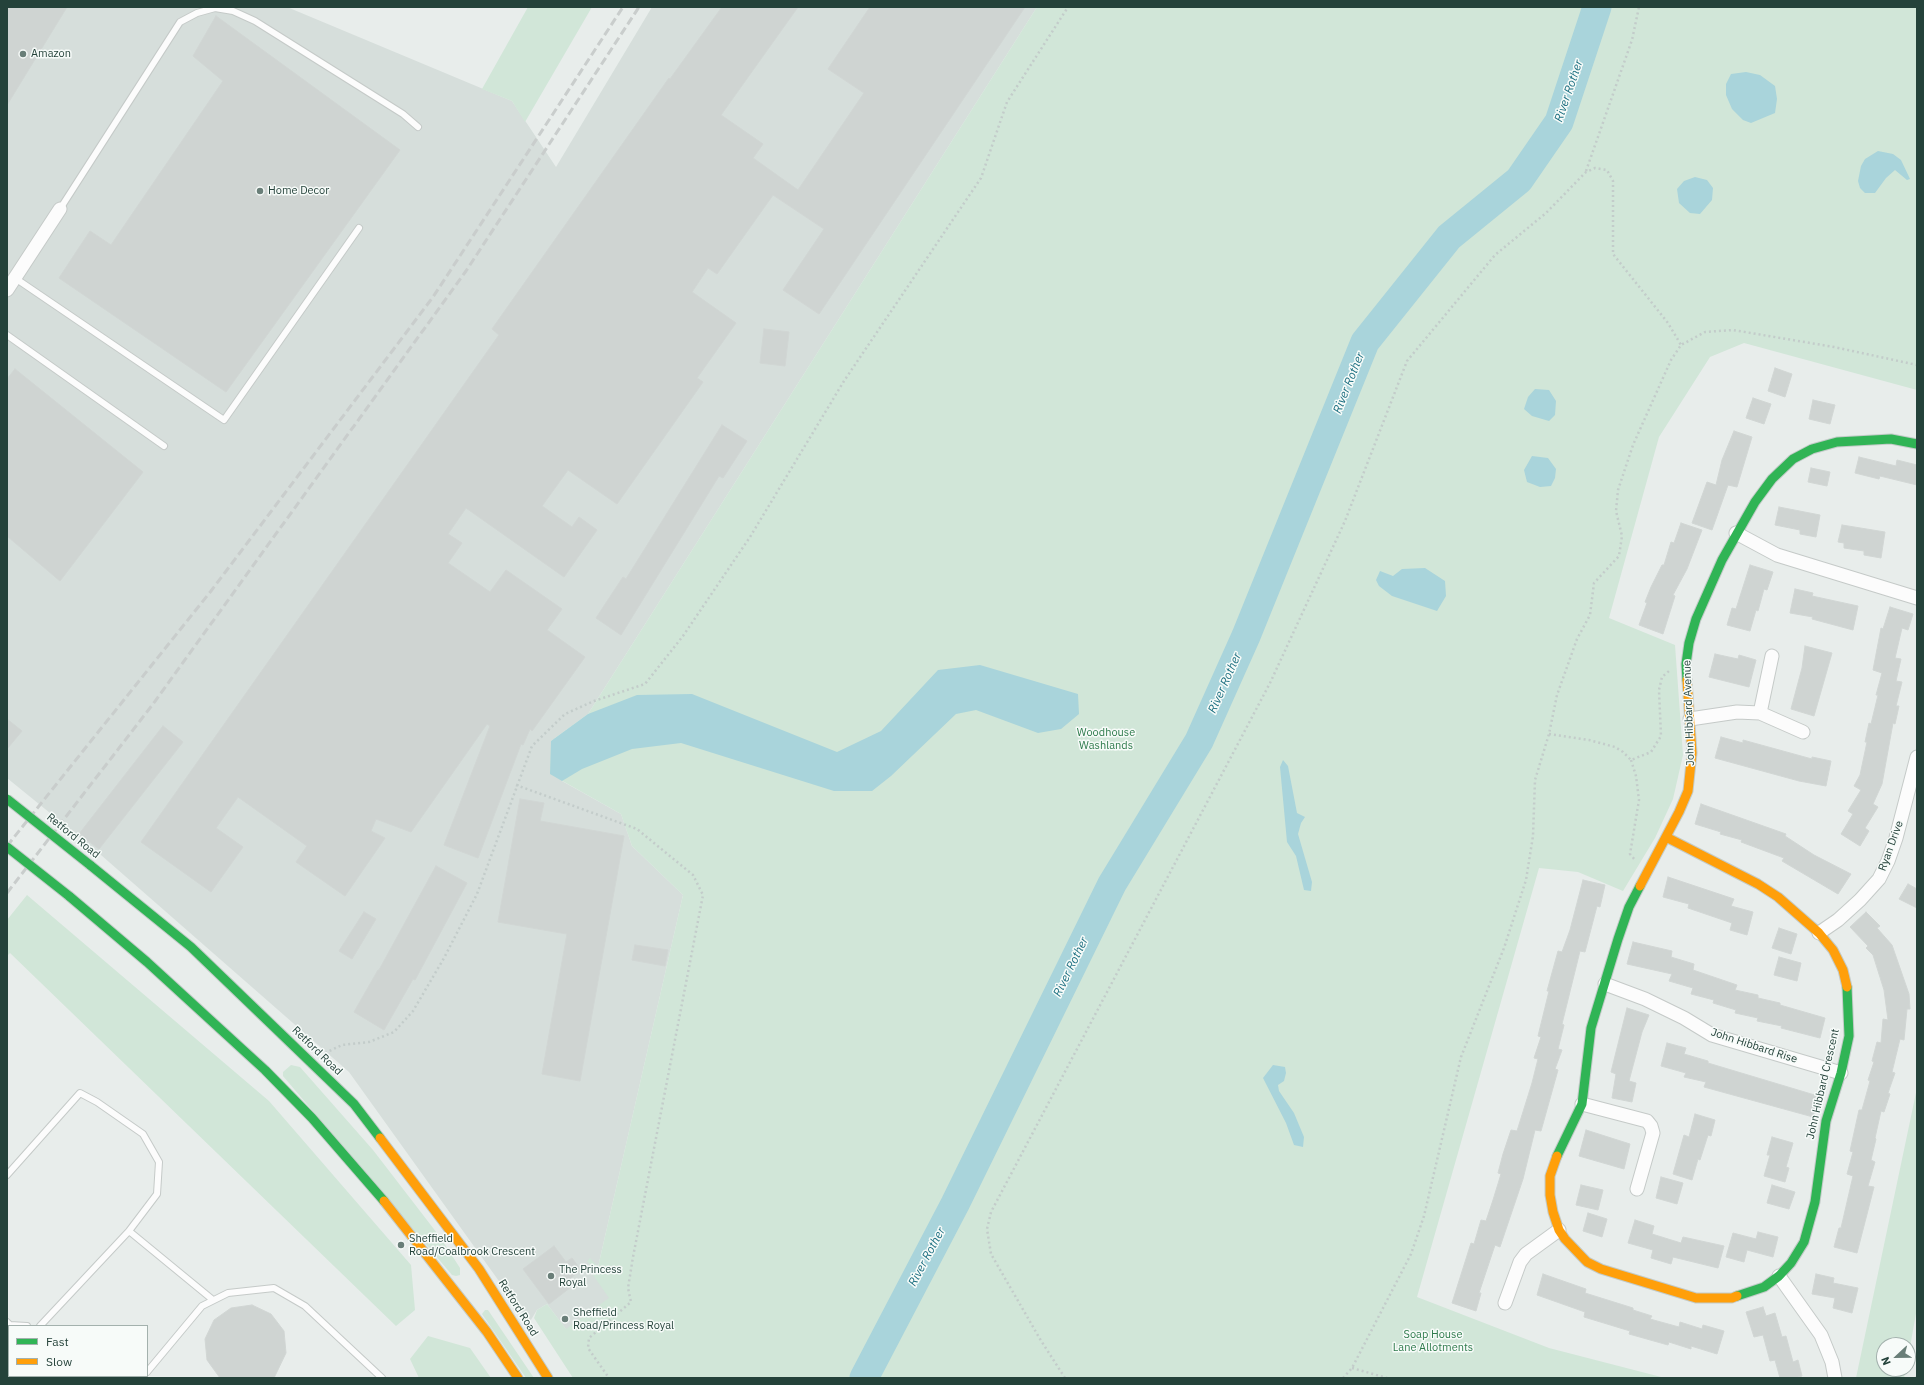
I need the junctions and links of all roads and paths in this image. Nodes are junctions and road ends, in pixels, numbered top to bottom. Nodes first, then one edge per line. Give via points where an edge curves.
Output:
1 (1068, 7) edge
2 (1639, 7) edge
3 (418, 127) dead end
4 (1586, 172) junction
5 (60, 209) joint
6 (359, 228) dead end
7 (15, 278) junction
8 (7, 290) edge
9 (7, 335) edge
10 (1681, 345) junction
11 (1917, 365) edge
12 (1917, 444) edge
13 (164, 446) dead end
14 (1736, 533) junction
15 (1917, 598) edge
16 (1772, 656) dead end
17 (1686, 664) junction
18 (1760, 713) junction
19 (1690, 719) junction
20 (1803, 732) dead end
21 (1549, 734) junction
22 (1917, 757) edge
23 (1631, 760) junction
24 (516, 785) junction
25 (7, 799) edge
26 (1666, 837) junction
27 (7, 847) edge
28 (1647, 871) junction
29 (1819, 933) junction
30 (1605, 984) junction
31 (310, 1060) junction
32 (1841, 1072) junction
33 (1582, 1104) junction
34 (7, 1175) edge
35 (1637, 1189) dead end
36 (1559, 1230) junction
37 (129, 1231) junction
38 (1779, 1276) junction
39 (213, 1300) junction
40 (1505, 1303) dead end
41 (41, 1325) edge
42 (1352, 1368) junction
43 (148, 1371) edge
44 (382, 1378) edge
45 (518, 1378) edge
46 (548, 1378) edge
47 (609, 1378) edge
48 (1065, 1378) edge
49 (1343, 1378) edge
50 (1387, 1378) edge
51 (1835, 1378) edge

1 - 24 path via 1007,102 981,178 844,381 750,537 683,636 645,684 565,714 544,732 532,746
2 - 4 path via 1632,40
3 - 5 lane via 403,114 255,21 233,11 215,8 197,13 180,22
4 - 10 path via 1595,168 1607,170 1613,180 1613,254 1668,323
4 - 48 path via 1546,213 1495,255 1407,362 1345,521 1270,683 991,1212 987,1229 991,1254
5 - 7 street
6 - 7 lane via 224,420
7 - 8 street
9 - 13 lane
10 - 11 path via 1705,332 1733,330 1834,347
10 - 21 path via 1657,390 1623,475 1618,490 1616,511 1622,536 1619,556 1594,583 1590,614 1577,639 1557,695
12 - 14 street, John Hibbard Avenue via 1891,439 1864,439 1837,442 1812,449 1793,459 1772,479
14 - 15 street via 1777,555
14 - 17 street, John Hibbard Avenue via 1696,619
16 - 18 street
17 - 19 street, John Hibbard Avenue
17 - 23 path via 1672,668 1662,677 1659,690 1661,736 1651,752
18 - 19 street via 1737,712
18 - 20 street
19 - 26 street, John Hibbard Avenue via 1692,753 1688,791
21 - 23 path via 1614,747
21 - 42 path via 1535,780 1533,836 1526,880 1504,948 1461,1057 1424,1216 1412,1254
22 - 29 street, Ryan Drive via 1896,838 1878,879 1860,900
23 - 28 path via 1639,800 1630,854
24 - 31 path via 477,894 413,1011 394,1032 369,1042 342,1045
24 - 47 path via 637,829 693,875 703,895 632,1257 628,1288 631,1302 589,1338 588,1348
25 - 31 street, Retford Road, bridge via 191,947
26 - 28 street, John Hibbard Avenue
26 - 29 street, John Hibbard Crescent via 1758,884 1778,897
27 - 45 street, bridge via 147,962 265,1070 312,1118 397,1216 487,1332
28 - 30 street, John Hibbard Avenue via 1629,907
29 - 32 street, John Hibbard Crescent via 1833,950 1843,970 1848,989 1849,1036
30 - 32 street, John Hibbard Rise via 1645,999 1712,1035
30 - 33 street, John Hibbard Avenue via 1590,1036
31 - 46 street, Retford Road via 354,1104 474,1263
32 - 38 street, John Hibbard Crescent via 1826,1121 1810,1223 1804,1242
33 - 35 street via 1647,1121 1651,1126 1653,1133
33 - 36 street, John Hibbard Avenue via 1554,1162 1550,1176 1551,1201
34 - 37 lane via 80,1093 143,1134 159,1162 157,1194
36 - 38 street, John Hibbard Avenue via 1575,1251 1587,1262 1601,1269 1696,1298 1732,1298 1764,1287
36 - 40 street via 1526,1254 1520,1262
37 - 39 lane
37 - 41 lane
38 - 51 street via 1821,1335 1832,1362
39 - 43 lane via 202,1306
39 - 44 lane via 228,1293 274,1288 306,1306
42 - 49 path
42 - 50 path

